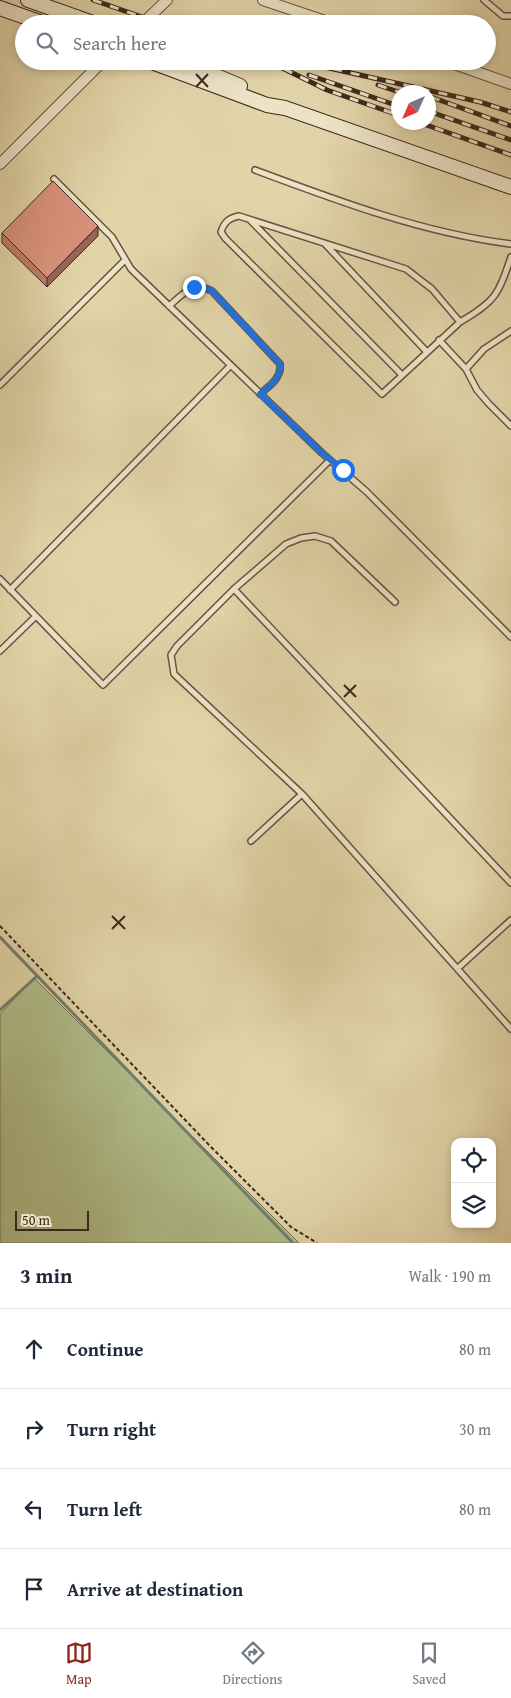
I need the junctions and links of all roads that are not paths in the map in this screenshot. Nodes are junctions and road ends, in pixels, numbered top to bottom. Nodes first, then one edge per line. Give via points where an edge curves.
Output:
1 (28, 0) edge
2 (168, 0) edge
3 (263, 0) edge
4 (484, 0) edge
5 (0, 8) edge
6 (20, 15) edge
7 (70, 15) edge
8 (152, 15) edge
9 (307, 15) edge
10 (511, 16) edge
11 (93, 70) edge
12 (173, 70) edge
13 (203, 70) edge
14 (471, 70) edge
15 (511, 84) edge
16 (285, 108) junction
17 (0, 164) edge
18 (255, 170) dead end
19 (54, 179) edge
20 (511, 187) edge
21 (250, 220) junction
22 (324, 243) junction
23 (511, 244) edge
24 (511, 257) edge
25 (125, 260) junction
26 (169, 306) junction
27 (460, 322) junction
28 (511, 331) edge
29 (439, 340) junction
30 (427, 352) junction
31 (230, 366) junction
32 (466, 369) junction
33 (402, 375) junction
34 (0, 385) edge
35 (260, 394) junction
36 (511, 426) edge
37 (330, 460) junction
38 (0, 579) edge
39 (234, 589) junction
40 (10, 590) junction
41 (395, 602) dead end
42 (36, 616) junction
43 (511, 636) edge
44 (0, 651) edge
45 (302, 794) junction
46 (251, 841) dead end
47 (511, 884) edge
48 (511, 920) edge
49 (458, 968) junction
50 (511, 1029) edge

1 - 7 main road
2 - 8 street
3 - 9 street
4 - 10 lane via 503,16
5 - 6 main road
11 - 17 street
12 - 16 main road via 267,105
13 - 16 main road via 270,98
14 - 15 street
16 - 20 main road
18 - 23 lane via 357,207 483,240
19 - 25 lane via 112,237
21 - 22 lane
21 - 33 lane
21 - 33 lane via 239,216 230,218 221,232 382,394
22 - 27 lane via 406,269 432,289
22 - 30 lane
24 - 27 lane via 502,283 489,304
25 - 26 lane
25 - 34 lane
26 - 31 lane
26 - 35 lane via 194,287 202,286 212,291 280,364 277,378
27 - 29 lane
28 - 32 lane via 484,349
29 - 30 lane
29 - 32 lane
30 - 33 lane
31 - 35 lane
31 - 40 lane
32 - 36 lane via 477,390
35 - 37 lane
37 - 42 lane via 103,685
37 - 43 lane via 367,492
38 - 40 lane
39 - 41 lane via 286,544 315,536 331,541
39 - 45 lane via 177,646 172,655 174,674
39 - 47 lane
40 - 42 lane
42 - 44 lane
45 - 46 lane
45 - 49 lane
48 - 49 lane
49 - 50 lane

